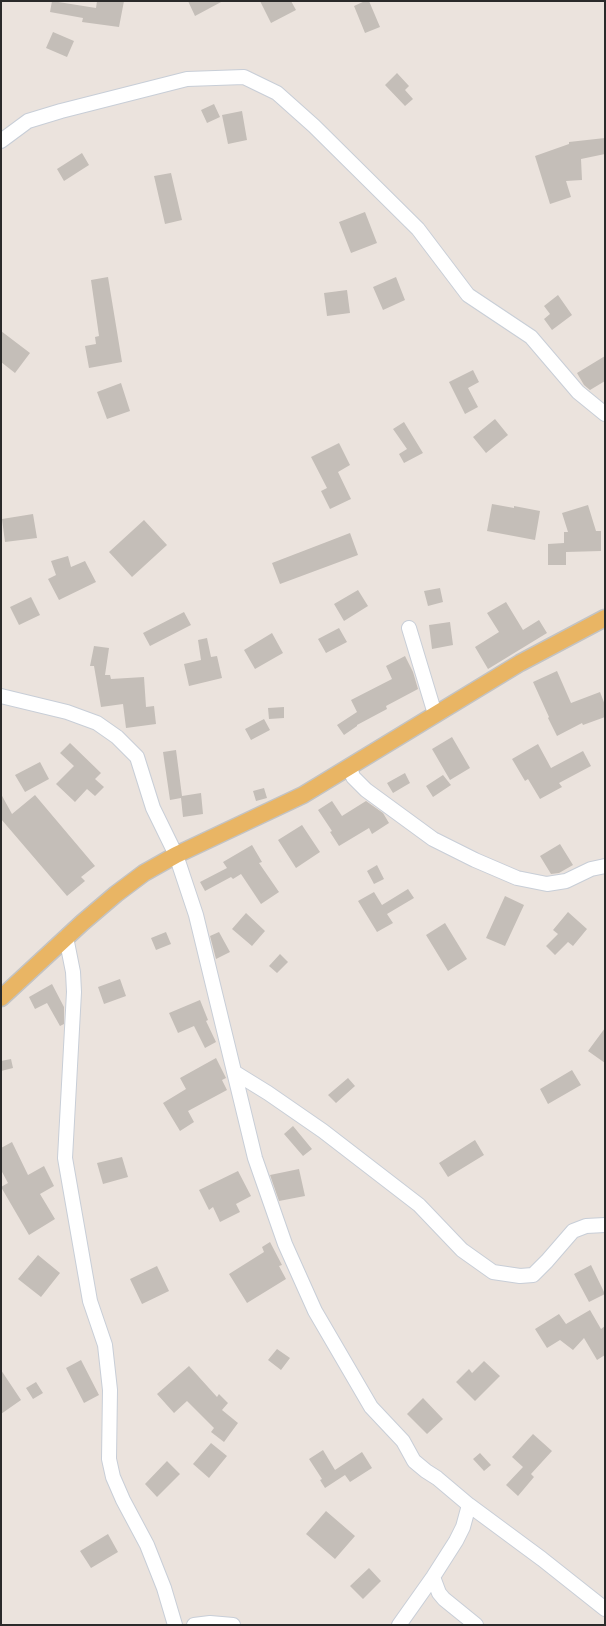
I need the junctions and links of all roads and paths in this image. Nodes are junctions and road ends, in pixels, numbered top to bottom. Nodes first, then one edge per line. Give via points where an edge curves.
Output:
1 (1, 140) edge
2 (605, 414) edge
3 (605, 618) edge
4 (409, 628) dead end
5 (1, 696) edge
6 (435, 714) junction
7 (350, 767) junction
8 (176, 855) junction
9 (605, 866) edge
10 (66, 937) junction
11 (1, 998) edge
12 (234, 1072) junction
13 (605, 1225) edge
14 (469, 1505) junction
15 (434, 1577) junction
16 (605, 1609) edge
17 (176, 1625) edge
18 (194, 1625) edge
19 (233, 1625) edge
20 (399, 1625) edge
21 (476, 1625) edge

1 - 2 street via 28,122 61,111 186,79 244,77 276,93 314,126 418,229 468,295 530,337 578,392
3 - 6 main road via 520,663
4 - 6 street
5 - 8 street via 67,712 97,723 117,737 137,757 153,808
6 - 7 main road
7 - 8 main road via 303,795
7 - 9 street via 353,777 366,790 433,839 517,878 547,884 566,881
8 - 10 main road via 144,873
8 - 12 street via 196,915
10 - 11 main road
10 - 17 street via 74,992 65,1158 90,1301 105,1345 110,1390 109,1459 113,1478 147,1545
12 - 13 street via 323,1131 412,1199 462,1250 493,1272 533,1275 572,1231
12 - 14 street via 255,1158 285,1244 315,1311 371,1407 403,1441 414,1461
14 - 15 street via 463,1527
14 - 16 street
15 - 20 street
15 - 21 street via 444,1599
18 - 19 street

